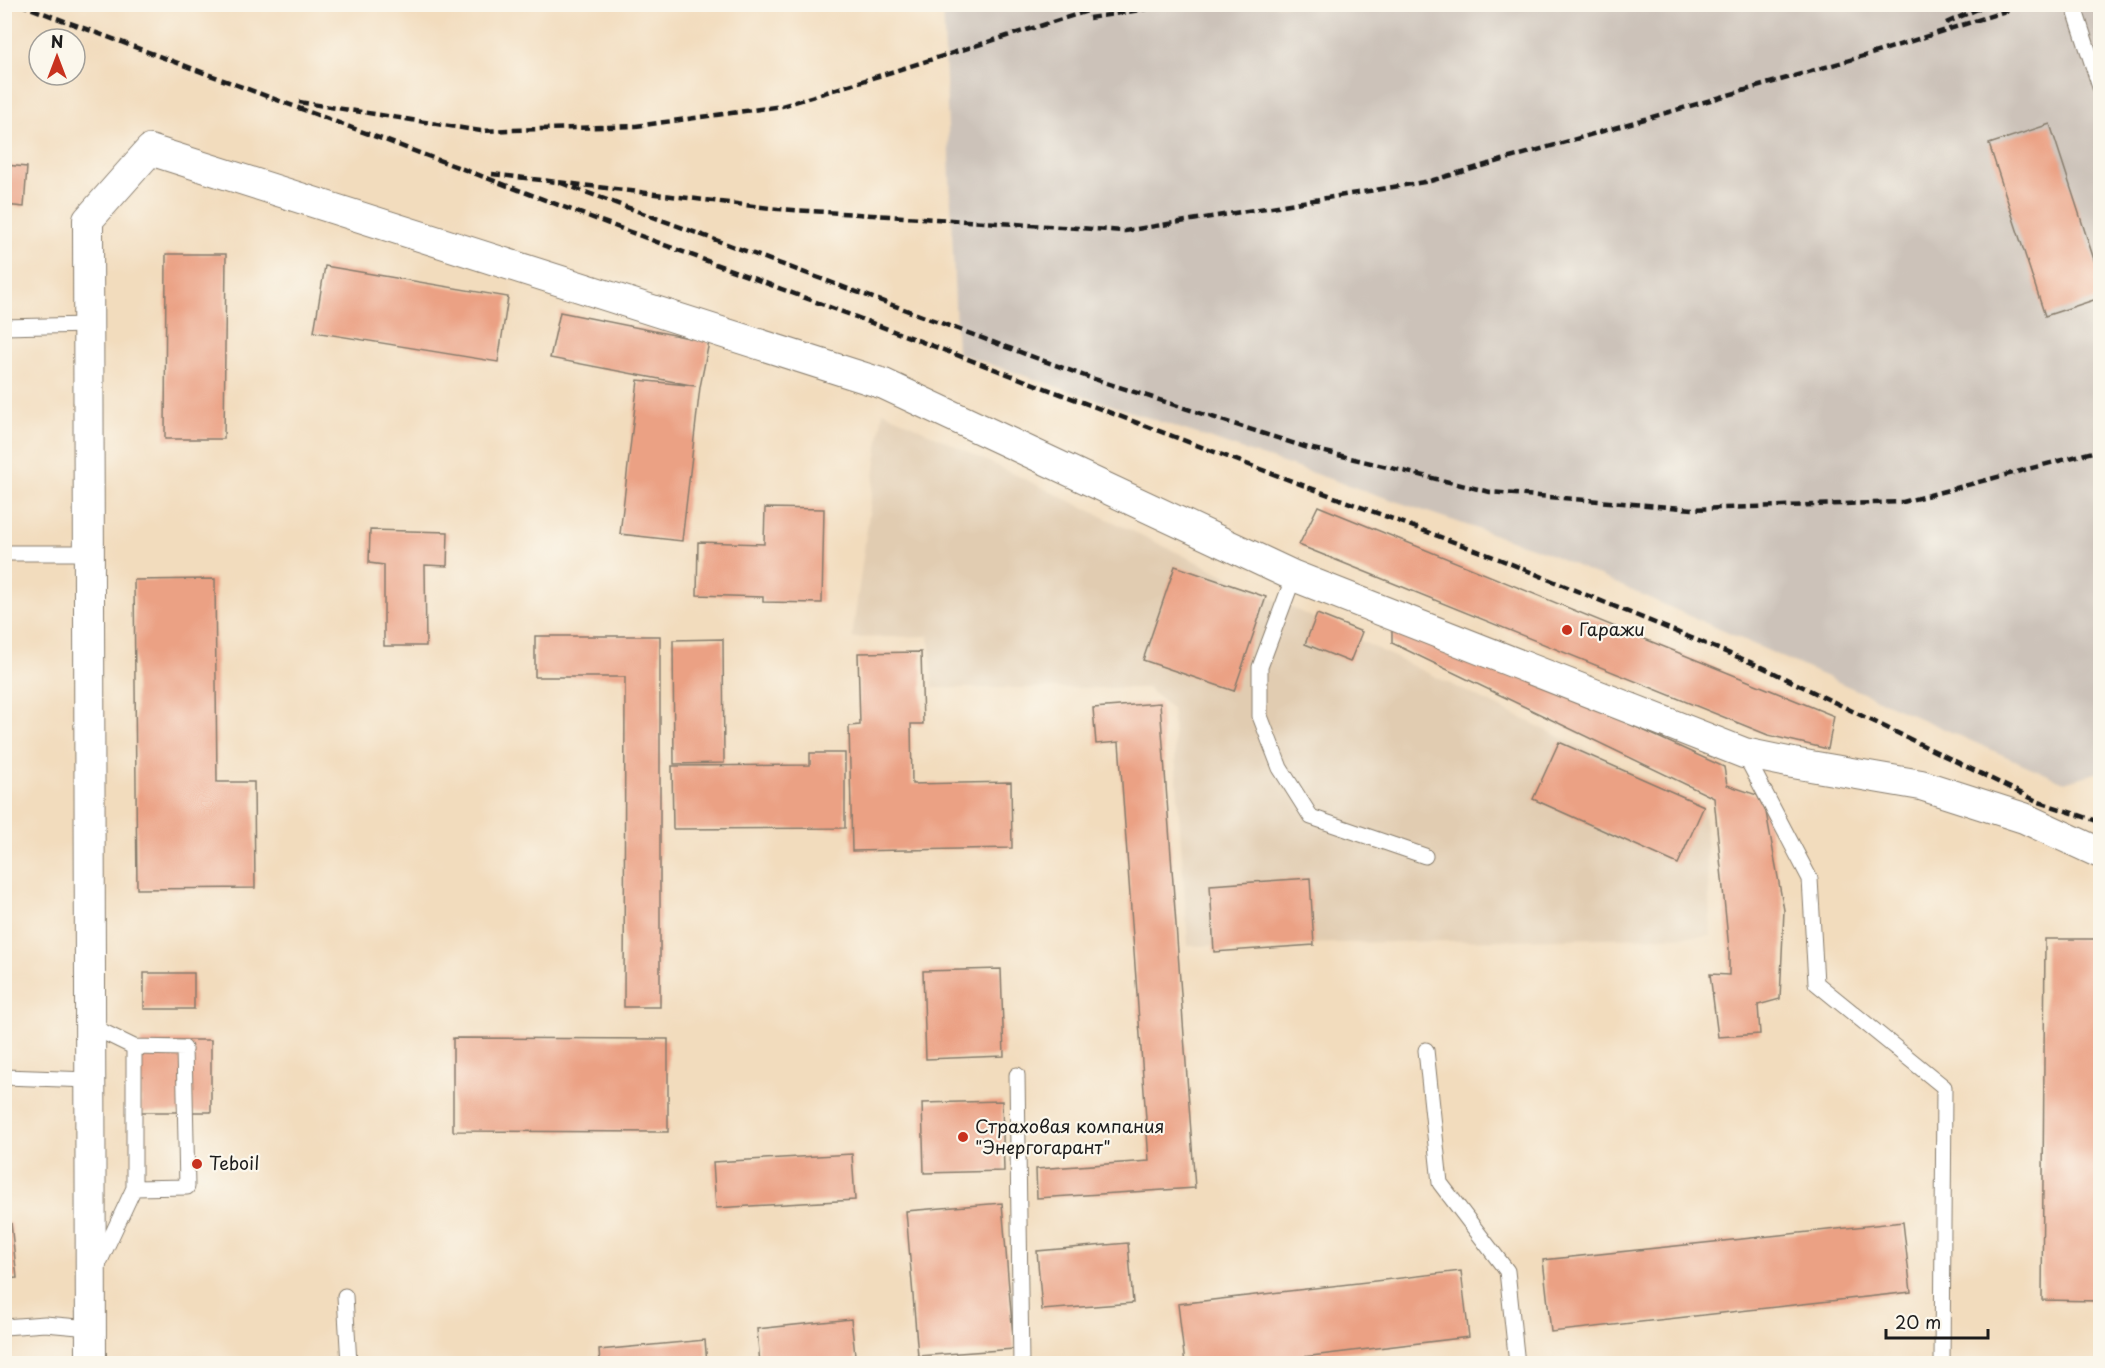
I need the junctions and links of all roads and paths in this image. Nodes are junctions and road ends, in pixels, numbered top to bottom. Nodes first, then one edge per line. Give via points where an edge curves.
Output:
1 (2073, 4) edge
2 (2100, 87) edge
3 (88, 325) junction
4 (4, 327) edge
5 (4, 553) edge
6 (88, 553) junction
7 (1293, 576) junction
8 (1744, 753) junction
9 (2100, 853) edge
10 (1425, 856) dead end
11 (91, 1026) junction
12 (134, 1047) junction
13 (1426, 1050) dead end
14 (1017, 1075) dead end
15 (4, 1077) edge
16 (90, 1080) junction
17 (134, 1188) junction
18 (90, 1282) junction
19 (345, 1296) dead end
20 (4, 1327) edge
21 (90, 1328) junction
22 (91, 1364) edge
23 (349, 1364) edge
24 (1021, 1364) edge
25 (1517, 1364) edge
26 (1942, 1364) edge

1 - 2 lane
3 - 4 lane
3 - 6 street
3 - 7 street via 88,220 150,150 884,384
5 - 6 lane
6 - 11 street
7 - 8 street
7 - 10 lane via 1260,667 1260,716 1280,768 1311,817
8 - 9 street via 1922,784 2024,818
8 - 26 lane via 1810,879 1816,983 1944,1087
11 - 12 lane
11 - 16 street
12 - 17 lane
12 - 17 lane via 184,1048 187,1187
13 - 25 lane via 1440,1183 1507,1271
14 - 24 lane
15 - 16 lane
16 - 18 street
17 - 18 lane
18 - 21 street
19 - 23 lane
20 - 21 lane via 45,1324
21 - 22 street

